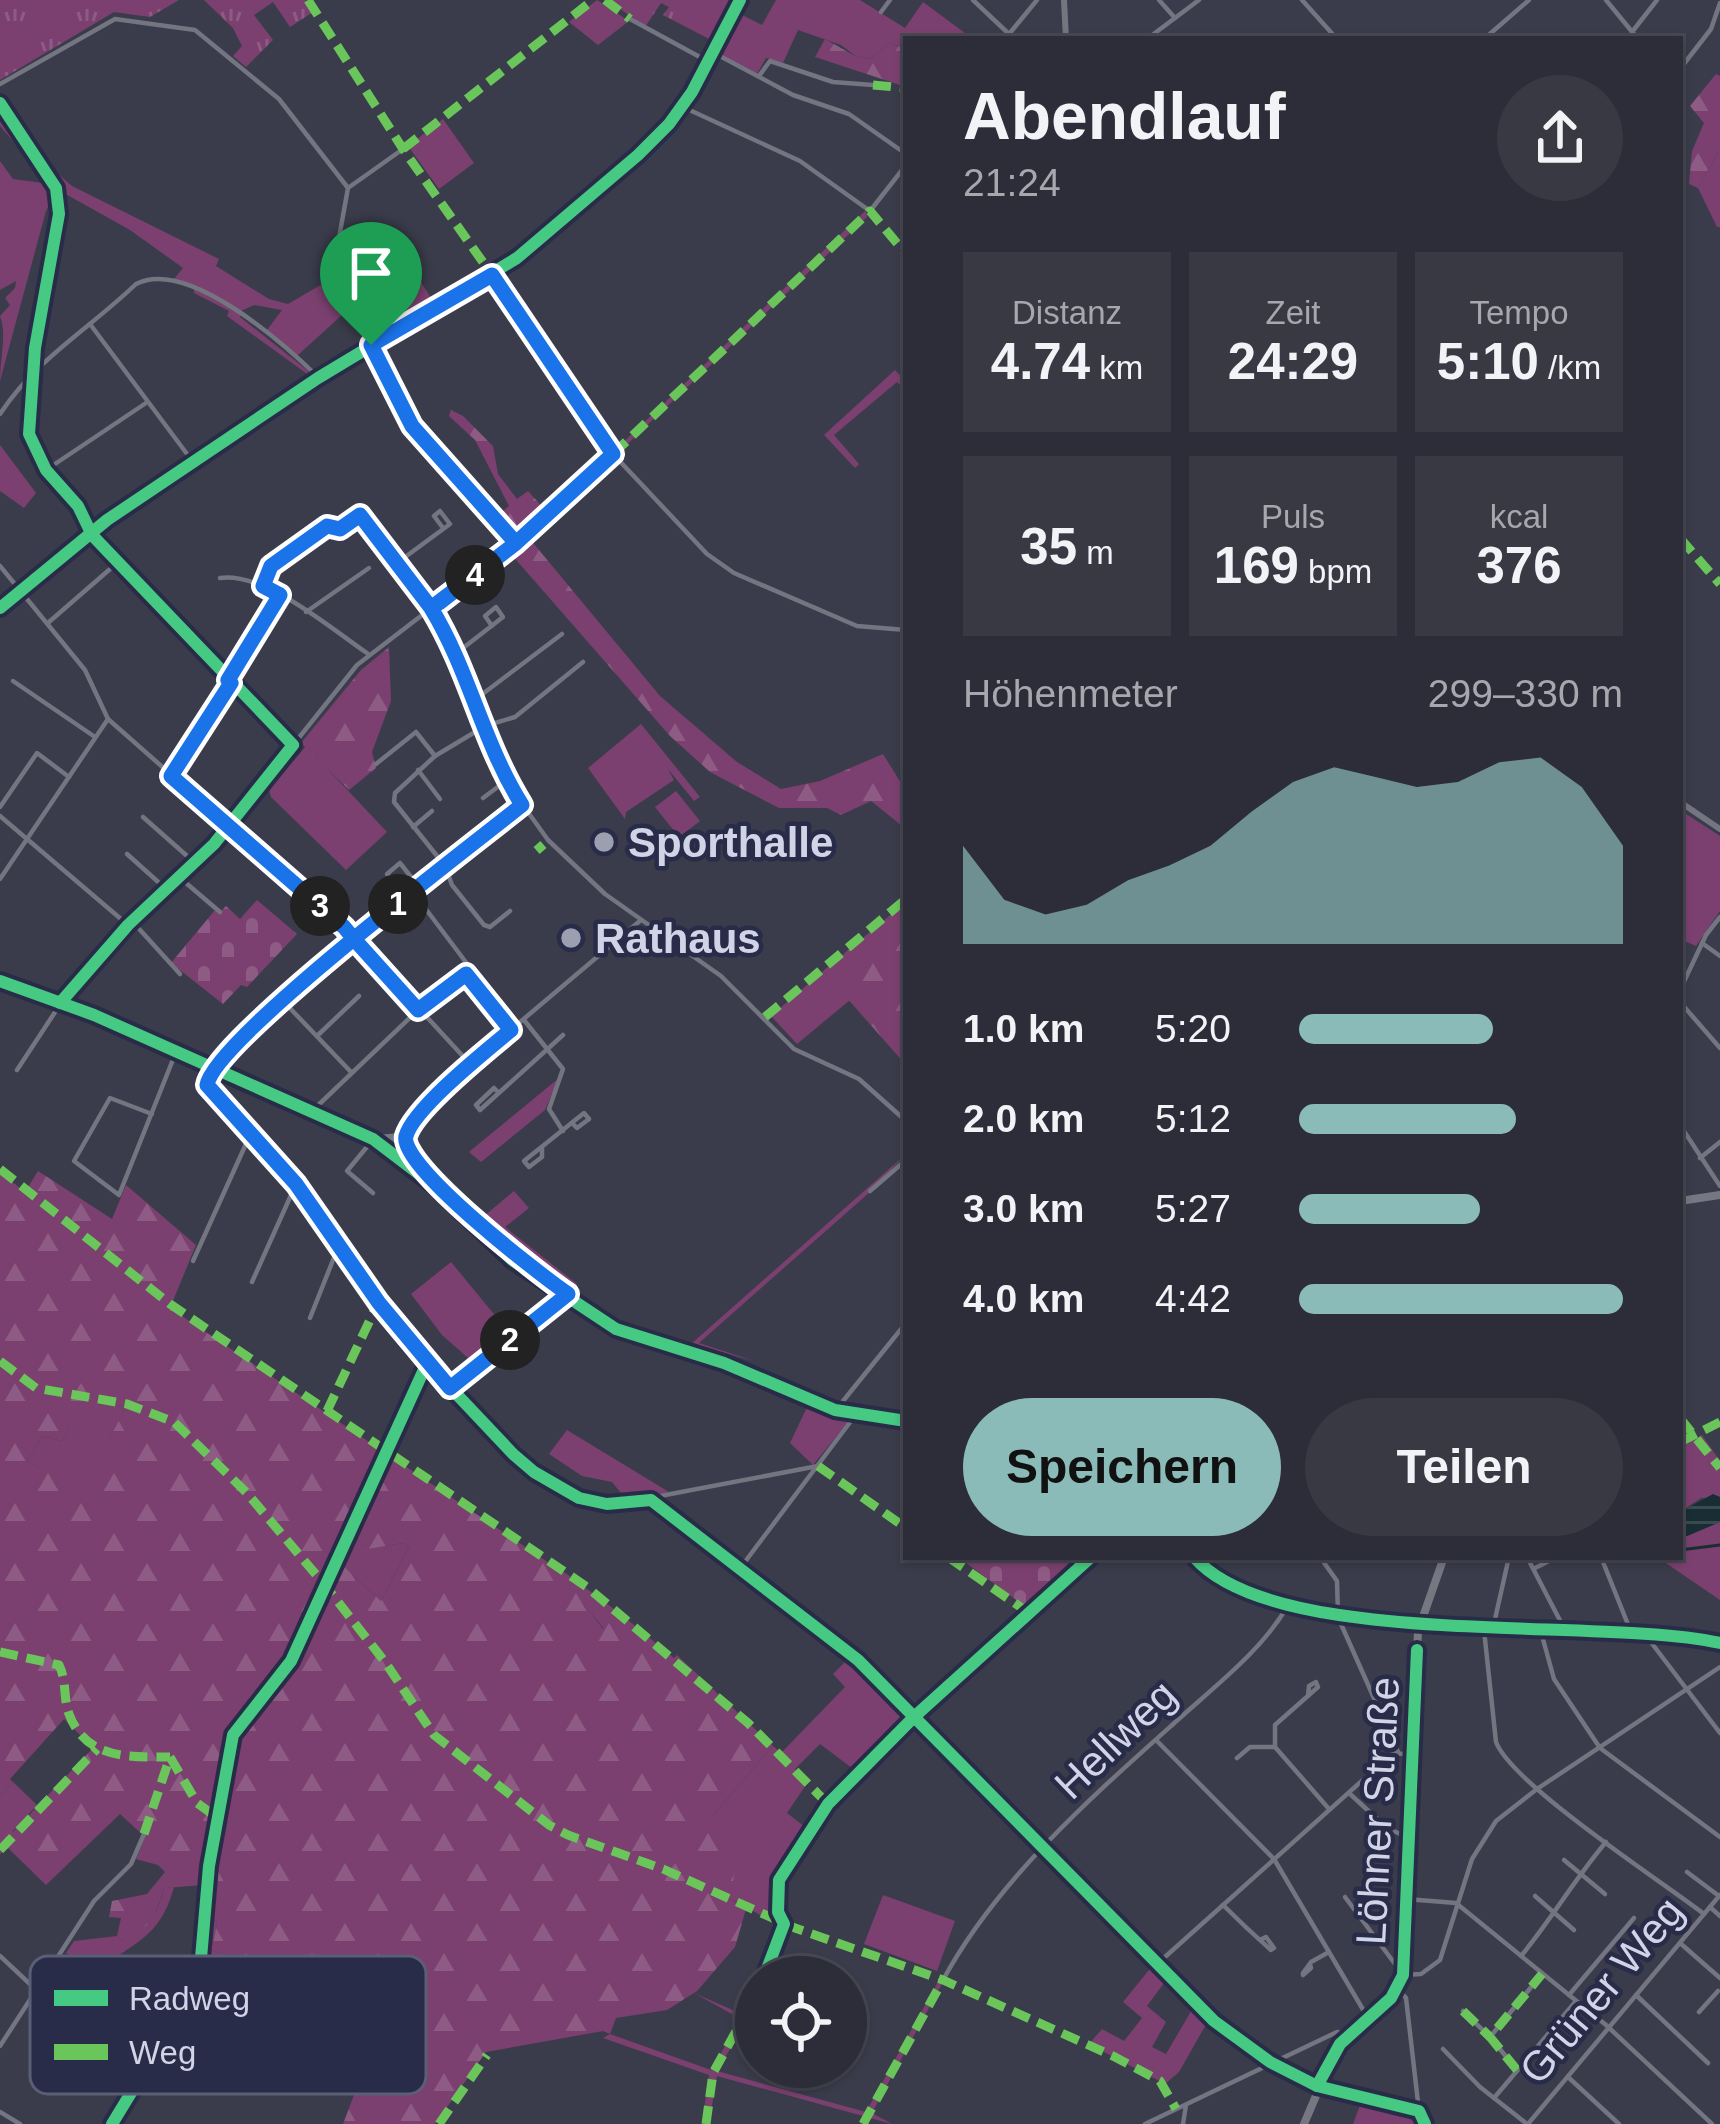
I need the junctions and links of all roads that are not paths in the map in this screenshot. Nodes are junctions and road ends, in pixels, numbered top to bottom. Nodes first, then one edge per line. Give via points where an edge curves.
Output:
1 (740, 0) edge
2 (890, 0) edge
3 (974, 0) edge
4 (1037, 0) edge
5 (1064, 0) edge
6 (1159, 0) edge
7 (1199, 0) edge
8 (1302, 0) edge
9 (1529, 0) edge
10 (1606, 0) edge
11 (1657, 0) edge
12 (1720, 3) edge
13 (881, 12) dead end
14 (1175, 18) junction
15 (630, 20) dead end
16 (1632, 32) junction
17 (1007, 36) edge
18 (1066, 36) edge
19 (1151, 36) edge
20 (1333, 36) edge
21 (1487, 36) edge
22 (1635, 36) edge
23 (714, 53) junction
24 (709, 62) junction
25 (1683, 65) edge
26 (758, 77) junction
27 (0, 84) edge
28 (874, 85) dead end
29 (682, 107) junction
30 (403, 148) dead end
31 (903, 152) edge
32 (903, 169) edge
33 (348, 188) junction
34 (492, 275) junction
35 (90, 324) junction
36 (370, 346) junction
37 (36, 367) junction
38 (318, 378) junction
39 (148, 402) junction
40 (0, 414) edge
41 (613, 454) junction
42 (193, 462) junction
43 (46, 470) junction
44 (443, 529) dead end
45 (89, 532) junction
46 (516, 543) junction
47 (117, 563) junction
48 (397, 563) junction
49 (0, 566) edge
50 (369, 568) dead end
51 (220, 578) dead end
52 (263, 586) junction
53 (20, 590) junction
54 (280, 595) junction
55 (0, 608) edge
56 (431, 608) junction
57 (307, 613) junction
58 (48, 623) junction
59 (492, 626) dead end
60 (903, 630) edge
61 (562, 634) dead end
62 (458, 652) junction
63 (369, 655) junction
64 (583, 662) dead end
65 (13, 681) dead end
66 (230, 682) junction
67 (252, 702) dead end
68 (472, 702) junction
69 (108, 719) junction
70 (482, 728) junction
71 (95, 737) junction
72 (435, 756) junction
73 (376, 764) dead end
74 (417, 770) junction
75 (171, 776) junction
76 (70, 777) junction
77 (507, 780) junction
78 (483, 798) dead end
79 (440, 799) dead end
80 (1683, 804) edge
81 (522, 805) junction
82 (0, 807) edge
83 (432, 811) dead end
84 (0, 816) edge
85 (143, 817) dead end
86 (229, 826) junction
87 (413, 827) junction
88 (1720, 829) edge
89 (28, 840) junction
90 (127, 854) dead end
91 (195, 863) junction
92 (445, 866) junction
93 (179, 877) junction
94 (0, 879) edge
95 (166, 889) junction
96 (413, 892) junction
97 (510, 911) dead end
98 (220, 912) dead end
99 (1720, 917) edge
100 (641, 920) junction
101 (130, 923) junction
102 (354, 939) junction
103 (1702, 943) junction
104 (1720, 956) edge
105 (180, 974) dead end
106 (466, 974) junction
107 (0, 981) edge
108 (1683, 984) edge
109 (359, 996) dead end
110 (283, 1001) junction
111 (60, 1003) junction
112 (1683, 1005) edge
113 (418, 1010) junction
114 (524, 1020) junction
115 (511, 1030) junction
116 (562, 1035) dead end
117 (317, 1036) junction
118 (547, 1048) junction
119 (1720, 1048) edge
120 (175, 1054) junction
121 (471, 1065) junction
122 (212, 1069) junction
123 (17, 1070) dead end
124 (351, 1072) junction
125 (499, 1093) dead end
126 (311, 1112) junction
127 (152, 1114) junction
128 (903, 1118) edge
129 (572, 1124) dead end
130 (1683, 1130) edge
131 (563, 1131) junction
132 (251, 1133) junction
133 (373, 1139) junction
134 (1720, 1142) edge
135 (398, 1144) junction
136 (542, 1148) dead end
137 (1700, 1158) junction
138 (903, 1163) edge
139 (296, 1184) junction
140 (1720, 1186) edge
141 (870, 1191) dead end
142 (374, 1193) dead end
143 (1720, 1196) edge
144 (1683, 1201) edge
145 (339, 1243) junction
146 (193, 1261) dead end
147 (252, 1282) dead end
148 (568, 1294) junction
149 (310, 1318) dead end
150 (903, 1328) edge
151 (450, 1388) junction
152 (839, 1406) junction
153 (860, 1410) junction
154 (901, 1416) edge
155 (818, 1466) junction
156 (1088, 1560) edge
157 (1198, 1560) edge
158 (1322, 1560) edge
159 (1443, 1560) edge
160 (1508, 1560) edge
161 (1529, 1560) edge
162 (1551, 1560) edge
163 (1602, 1560) edge
164 (742, 1567) dead end
165 (1534, 1568) junction
166 (1289, 1603) junction
167 (1338, 1619) junction
168 (1420, 1622) junction
169 (1489, 1628) junction
170 (1541, 1632) junction
171 (1566, 1632) junction
172 (1631, 1632) junction
173 (1645, 1632) junction
174 (1720, 1643) edge
175 (1720, 1667) edge
176 (1687, 1690) junction
177 (1308, 1696) dead end
178 (1720, 1733) edge
179 (1156, 1739) junction
180 (1275, 1747) junction
181 (1600, 1748) junction
182 (1397, 1752) junction
183 (1413, 1755) junction
184 (1238, 1758) dead end
185 (1537, 1789) junction
186 (1349, 1792) junction
187 (1330, 1810) junction
188 (816, 1822) dead end
189 (144, 1834) dead end
190 (1408, 1838) junction
191 (1720, 1838) edge
192 (1606, 1842) junction
193 (1274, 1859) junction
194 (1564, 1860) dead end
195 (1687, 1872) dead end
196 (1580, 1873) junction
197 (1605, 1894) dead end
198 (1719, 1895) edge
199 (1534, 1896) dead end
200 (1346, 1897) dead end
201 (1406, 1899) junction
202 (1456, 1903) junction
203 (1223, 1905) junction
204 (1710, 1907) junction
205 (1556, 1914) junction
206 (1704, 1914) junction
207 (1720, 1916) edge
208 (1634, 1918) dead end
209 (1574, 1930) dead end
210 (1260, 1940) dead end
211 (1680, 1943) junction
212 (1138, 1946) dead end
213 (1329, 1952) junction
214 (0, 1956) edge
215 (58, 1956) edge
216 (1521, 1956) junction
217 (1310, 1964) dead end
218 (1156, 1965) junction
219 (1403, 1971) junction
220 (1543, 1974) junction
221 (1720, 1978) edge
222 (943, 1980) dead end
223 (30, 1982) edge
224 (1398, 1989) junction
225 (1719, 1991) edge
226 (1569, 1994) junction
227 (1636, 1995) junction
228 (30, 1999) edge
229 (1576, 2001) junction
230 (1463, 2011) dead end
231 (1700, 2012) dead end
232 (1368, 2018) junction
233 (0, 2029) edge
234 (1608, 2029) junction
235 (8, 2034) junction
236 (1348, 2035) junction
237 (1490, 2037) junction
238 (0, 2046) edge
239 (1442, 2049) dead end
240 (1270, 2062) junction
241 (1708, 2063) dead end
242 (1517, 2071) junction
243 (1568, 2077) junction
244 (1317, 2086) junction
245 (130, 2094) edge
246 (1494, 2098) junction
247 (1186, 2105) junction
248 (1419, 2111) junction
249 (0, 2112) edge
250 (1720, 2116) edge
251 (20, 2124) edge
252 (112, 2124) edge
253 (1145, 2124) edge
254 (1183, 2124) edge
255 (1304, 2124) edge
256 (1425, 2124) edge
257 (1527, 2124) edge
258 (1619, 2124) edge
259 (1712, 2124) edge

1 - 23 street
2 - 13 street
3 - 17 street
4 - 17 street
5 - 18 street
6 - 14 street
7 - 14 street
8 - 20 street
9 - 21 street
10 - 16 street
11 - 16 street
12 - 25 street
14 - 19 street
15 - 24 street
16 - 22 street
23 - 24 street
23 - 26 street
24 - 29 street
26 - 28 street via 770,61 833,82
26 - 31 street via 849,114
27 - 33 street via 108,21 185,26 279,99
29 - 32 street via 800,161 870,211
29 - 34 street via 615,176
30 - 33 street
33 - 36 street via 331,282
34 - 36 street
34 - 41 street
35 - 37 street
35 - 38 street via 142,280 174,280 225,303
35 - 39 street
36 - 38 street
36 - 46 street via 412,426
37 - 40 street
37 - 43 street via 29,434
38 - 42 street
39 - 42 street
39 - 43 street
41 - 46 street
41 - 60 street via 734,573 857,626
42 - 45 street
43 - 45 street
44 - 48 street
45 - 47 street
45 - 53 street
46 - 56 street
47 - 58 street
47 - 66 street
48 - 52 street via 360,515 340,529 327,526 271,566
48 - 56 street
49 - 53 street
50 - 57 street
51 - 52 street
52 - 54 street
53 - 55 street
53 - 58 street
54 - 57 street
54 - 66 street
56 - 62 street
56 - 63 street
57 - 63 street
58 - 69 street via 85,670
59 - 62 street
61 - 68 street
62 - 68 street
63 - 86 street
64 - 70 street via 515,717
65 - 71 street
66 - 67 street
66 - 75 street
68 - 70 street
69 - 71 street
69 - 75 street
70 - 72 street
70 - 77 street
71 - 76 street
72 - 73 street via 416,732
72 - 74 street
74 - 79 street
74 - 87 street via 394,802
75 - 86 street
76 - 82 street via 38,753
76 - 89 street
77 - 78 street
77 - 81 street
80 - 88 street
81 - 92 street
81 - 100 street via 582,875
83 - 87 street
84 - 89 street
85 - 91 street
86 - 91 street
86 - 102 street
87 - 92 street
89 - 94 street
89 - 101 street
90 - 95 street
91 - 93 street
92 - 96 street
92 - 97 street via 484,925
93 - 95 street
93 - 98 street
95 - 101 street
96 - 96 street via 387,874 400,863
96 - 102 street
96 - 106 street via 470,963
99 - 103 street
100 - 114 street
100 - 128 street via 721,976 805,1057 860,1079
101 - 105 street
101 - 111 street
102 - 110 street
102 - 113 street
103 - 104 street
103 - 108 street
106 - 113 street
106 - 115 street
107 - 111 main road
109 - 117 street
110 - 117 street
110 - 122 street
111 - 120 main road
111 - 123 street
112 - 119 street
113 - 121 street
113 - 124 street
114 - 115 street
114 - 118 street
115 - 121 street
116 - 118 street
117 - 124 street
118 - 125 street
118 - 131 street via 564,1073 549,1109
120 - 122 main road
120 - 127 street
121 - 135 street
122 - 126 main road
122 - 132 street via 208,1089
124 - 126 street
126 - 133 main road
127 - 127 street via 110,1098 74,1162 119,1195
129 - 131 street
130 - 137 street
131 - 136 street
132 - 139 street
132 - 146 street
133 - 135 main road
133 - 142 street via 347,1172
134 - 137 street
135 - 148 main road via 512,1253
137 - 140 street
138 - 141 street
139 - 145 street
139 - 147 street
143 - 144 main road
145 - 149 street
145 - 151 street
148 - 151 street
148 - 152 main road via 635,1332
150 - 152 street
151 - 155 street via 534,1472 599,1503
152 - 153 main road
153 - 154 main road
153 - 155 street
155 - 164 street
156 - 188 street via 914,1717
157 - 166 main road via 1239,1587
158 - 167 street via 1340,1587
159 - 168 main road, Löhner Straße
160 - 169 street
161 - 165 street
162 - 165 street
163 - 172 street
165 - 171 street
166 - 167 main road
166 - 179 street, Hellweg via 1269,1634
167 - 168 main road
167 - 182 street
168 - 169 main road
168 - 183 main road, Löhner Straße
169 - 170 main road
169 - 185 street via 1496,1742
170 - 171 main road
170 - 181 street via 1554,1679
171 - 172 main road
172 - 173 main road
173 - 174 main road
173 - 176 street
175 - 176 street
176 - 178 street
176 - 181 street
177 - 180 street via 1275,1725
179 - 193 street
179 - 222 street, Hellweg via 968,1934
180 - 184 street via 1250,1747
180 - 187 street
181 - 185 street
181 - 191 street
182 - 183 street
182 - 186 street
183 - 190 main road, Löhner Straße
185 - 192 street
185 - 202 street via 1482,1839
186 - 187 street
186 - 190 street
187 - 193 street
189 - 215 street via 131,1864
190 - 201 main road, Löhner Straße
192 - 196 street
192 - 206 street
193 - 203 street
193 - 213 street
194 - 196 street
195 - 198 street
196 - 197 street
196 - 205 street
198 - 204 street, Grüner Weg
199 - 205 street
200 - 219 street
201 - 202 street
201 - 219 main road, Löhner Straße
202 - 216 street
202 - 219 street via 1437,1965 1421,1974
203 - 210 street
203 - 218 street
204 - 206 street, Grüner Weg
204 - 207 street
205 - 209 street
205 - 216 street
206 - 211 street, Grüner Weg
208 - 226 street
211 - 221 street
211 - 227 street, Grüner Weg
212 - 218 street
213 - 217 street
213 - 232 street
214 - 223 street
216 - 220 street
218 - 240 street
219 - 224 main road, Löhner Straße
220 - 226 street
220 - 237 street
224 - 232 main road, Löhner Straße
224 - 248 street via 1406,1998
225 - 231 street
226 - 229 street
227 - 234 street, Grüner Weg
227 - 241 street
228 - 235 street
229 - 234 street
229 - 242 street
230 - 237 street
232 - 236 main road, Löhner Straße
233 - 235 street
234 - 243 street, Grüner Weg
234 - 259 street
235 - 238 street
236 - 240 street via 1336,2032
236 - 244 main road, Löhner Straße
237 - 242 street
239 - 246 street
240 - 244 street
240 - 247 street
242 - 246 street
243 - 257 street, Grüner Weg
243 - 258 street
244 - 248 street
244 - 255 main road, Löhner Straße
245 - 252 street
246 - 257 street
247 - 253 street
247 - 254 street
248 - 256 street
249 - 251 street
250 - 259 street

